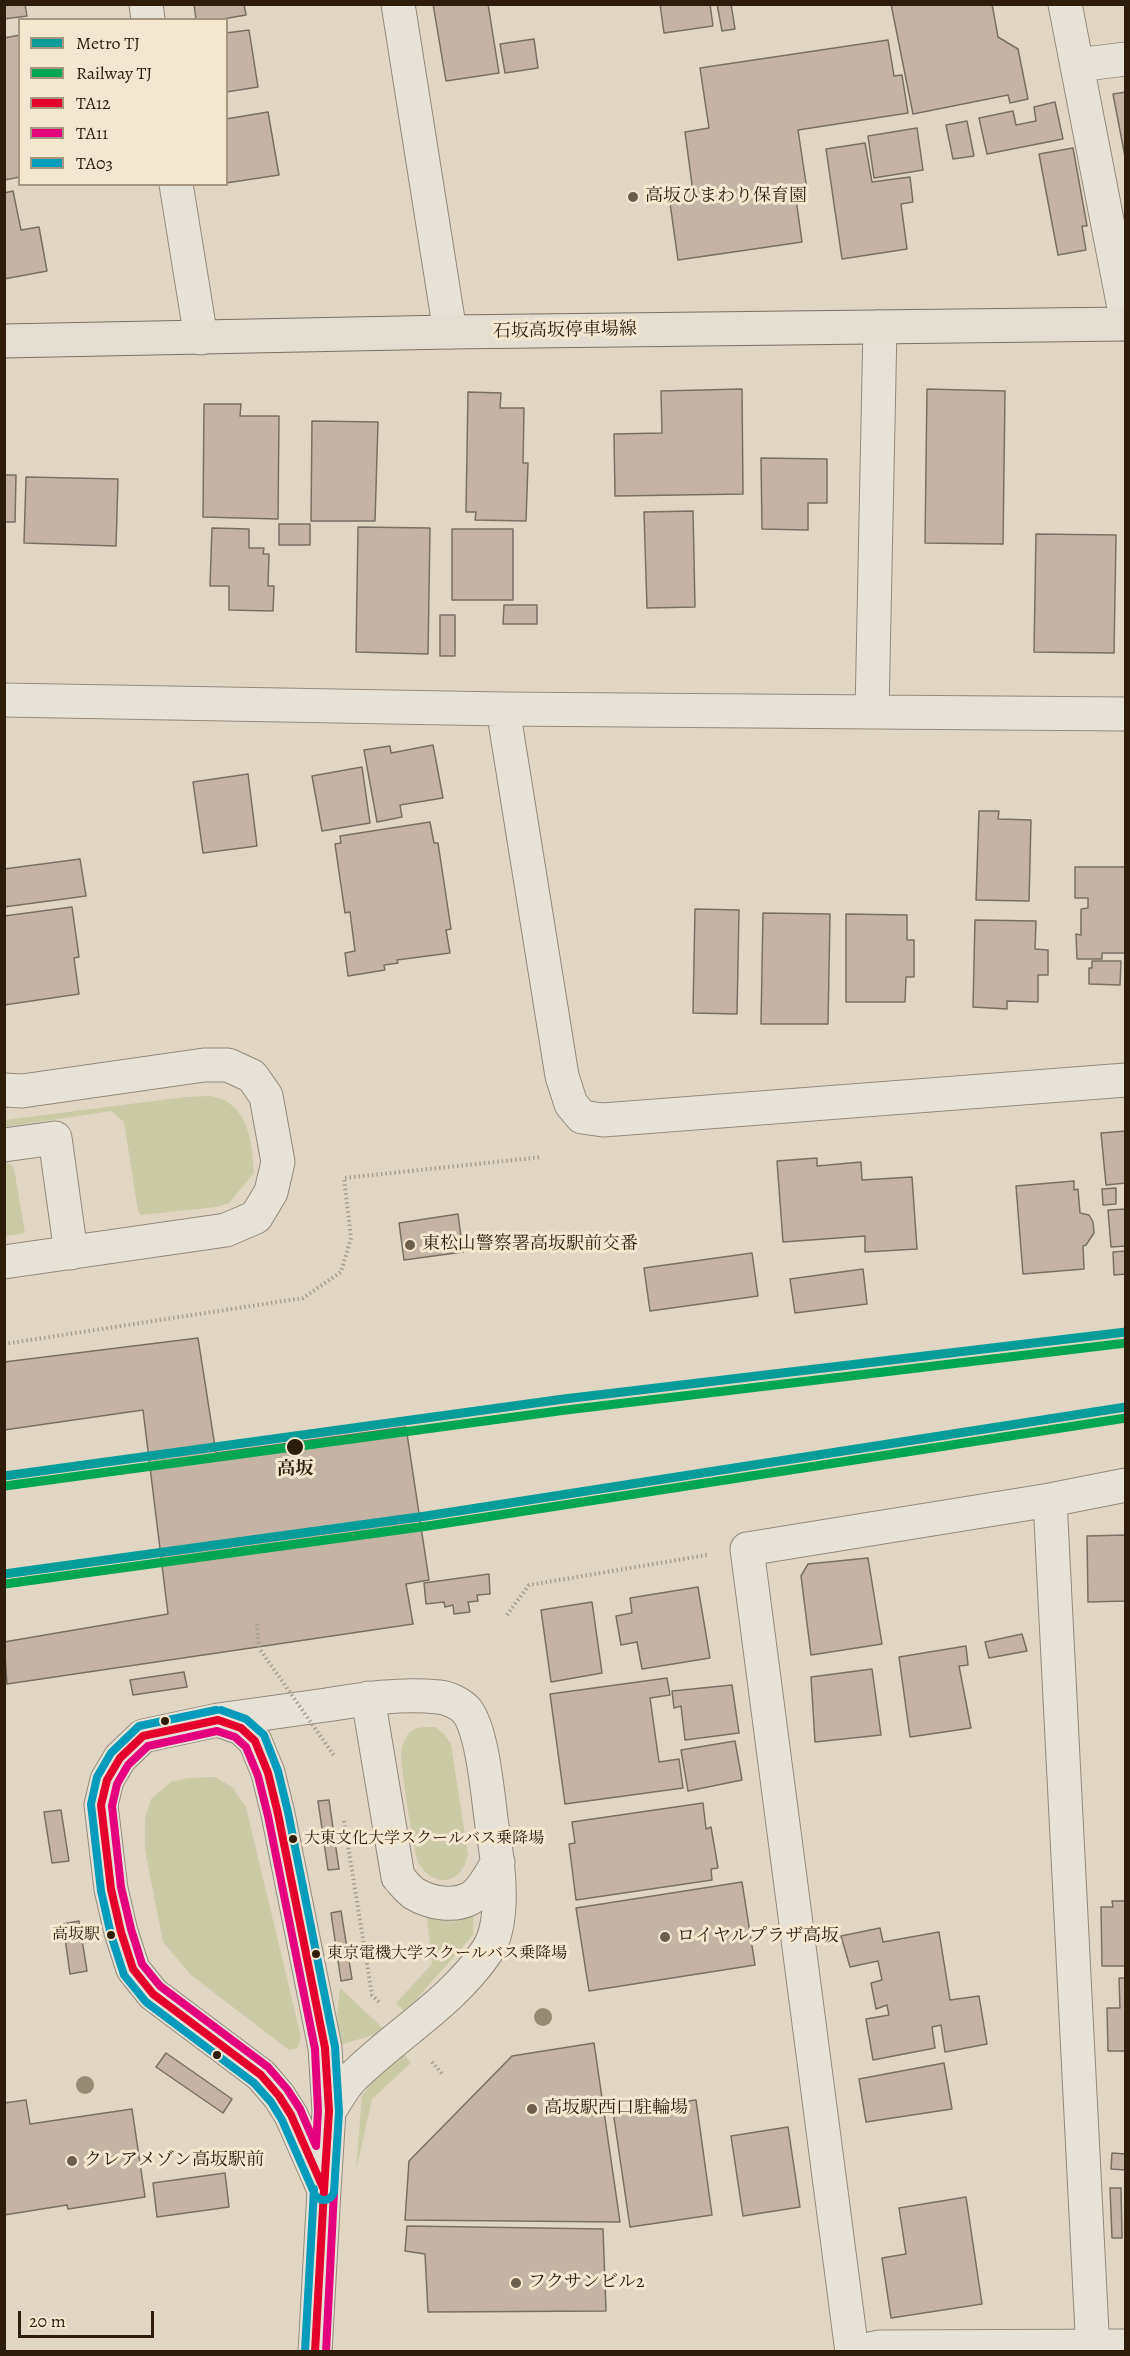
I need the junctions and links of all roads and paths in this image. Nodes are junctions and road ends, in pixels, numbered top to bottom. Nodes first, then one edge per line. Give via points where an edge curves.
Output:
1 (398, 4) edge
2 (1065, 4) edge
3 (1125, 59) edge
4 (1077, 65) junction
5 (176, 186) edge
6 (1125, 318) edge
7 (1125, 324) edge
8 (880, 327) junction
9 (450, 332) junction
10 (201, 338) junction
11 (4, 341) edge
12 (4, 700) edge
13 (503, 709) junction
14 (872, 712) junction
15 (1125, 714) edge
16 (1125, 1080) edge
17 (4, 1090) edge
18 (4, 1145) edge
19 (542, 1157) dead end
20 (71, 1253) junction
21 (4, 1262) edge
22 (4, 1344) edge
23 (1125, 1485) edge
24 (1050, 1500) junction
25 (747, 1549) junction
26 (507, 1615) dead end
27 (256, 1624) dead end
28 (368, 1698) junction
29 (218, 1720) junction
30 (335, 1757) dead end
31 (346, 1835) dead end
32 (498, 1862) junction
33 (372, 1995) dead end
34 (329, 2111) junction
35 (324, 2190) junction
36 (1125, 2346) edge
37 (1093, 2349) edge
38 (315, 2352) edge
39 (854, 2352) edge

1 - 9 street
2 - 4 street
3 - 4 street
4 - 6 street
5 - 10 street
7 - 8 main road, 石坂高坂停車場線
8 - 9 main road, 石坂高坂停車場線
8 - 14 street
9 - 10 main road, 石坂高坂停車場線
10 - 11 main road, 石坂高坂停車場線
12 - 13 street
13 - 14 street
13 - 16 street via 562,1076 571,1104 582,1117 603,1120
14 - 15 street
17 - 20 street via 228,1065 252,1076 266,1096 278,1162 271,1192 256,1217 226,1230
18 - 20 street via 55,1138
19 - 22 path via 344,1178 351,1238 341,1272 303,1299
20 - 21 street
23 - 24 street
24 - 25 street
24 - 37 street
25 - 26 path via 529,1585
25 - 39 street
27 - 30 path, bridge via 259,1648
28 - 29 street
28 - 32 street via 441,1697 458,1703 467,1712 480,1749
28 - 32 street via 398,1877 413,1893 448,1904 471,1899
29 - 34 street via 241,1728 255,1741 268,1773 326,2048
29 - 35 street via 143,1736 120,1758 107,1780 101,1805 111,1888 133,1970 153,1994 261,2075 291,2115
31 - 33 path
32 - 34 street via 500,1892 489,1948 455,1989 350,2079
34 - 35 street
35 - 38 street
36 - 37 street
37 - 39 street via 880,2348

